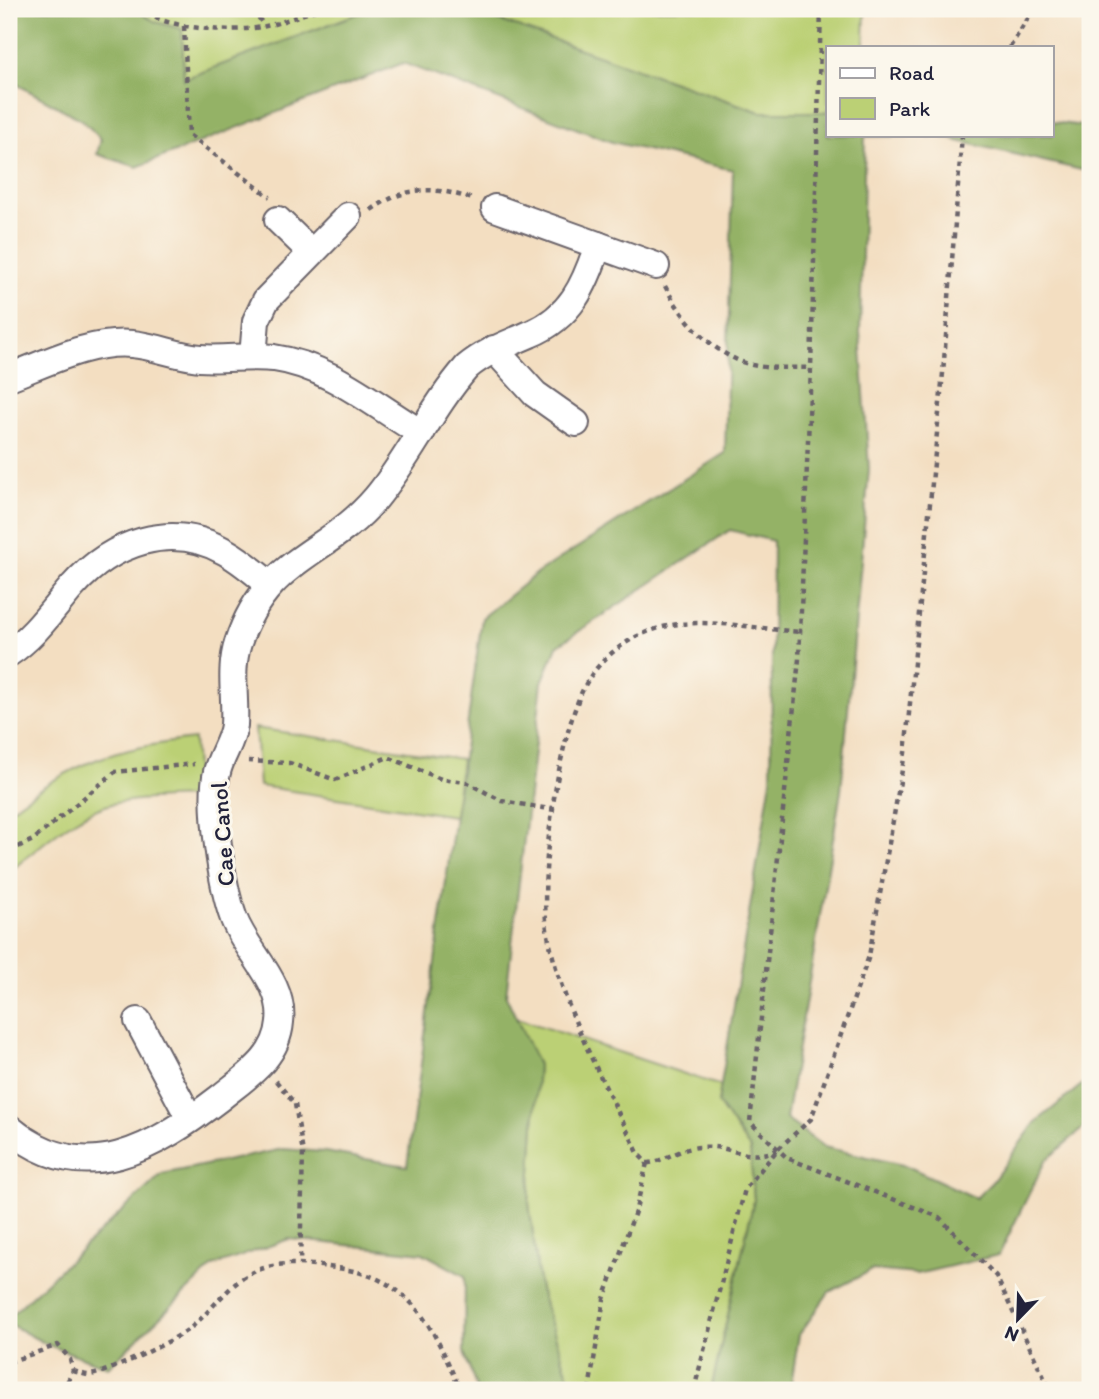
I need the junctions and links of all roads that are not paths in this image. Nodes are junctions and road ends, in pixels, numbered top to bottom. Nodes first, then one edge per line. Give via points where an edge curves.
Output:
1 (495, 208) road end
2 (348, 216) road end
3 (278, 220) road end
4 (598, 245) junction
5 (311, 252) junction
6 (656, 265) road end
7 (494, 349) junction
8 (253, 357) junction
9 (9, 377) edge
10 (576, 423) dead end
11 (421, 433) junction
12 (270, 585) junction
13 (9, 653) edge
14 (138, 1021) dead end
15 (190, 1119) junction
16 (9, 1128) edge

1 - 4 street
2 - 5 street
3 - 5 street
4 - 6 street
4 - 7 street, Cae Canol via 578,295 565,312 548,326
5 - 8 street via 260,309
7 - 10 street via 535,394
7 - 11 street, Cae Canol via 467,367
8 - 9 street via 197,358 150,346 112,343
8 - 11 street via 298,363 338,379
11 - 12 street, Cae Canol via 375,499
12 - 13 street via 225,551 181,538 156,538 109,553 92,565 34,632
12 - 15 street, Cae Canol via 256,603 233,661 234,726 220,761 216,799 225,891 243,939 277,992 277,1036 261,1065
14 - 15 street
15 - 16 street, Cae Canol via 147,1147 100,1160 53,1154

